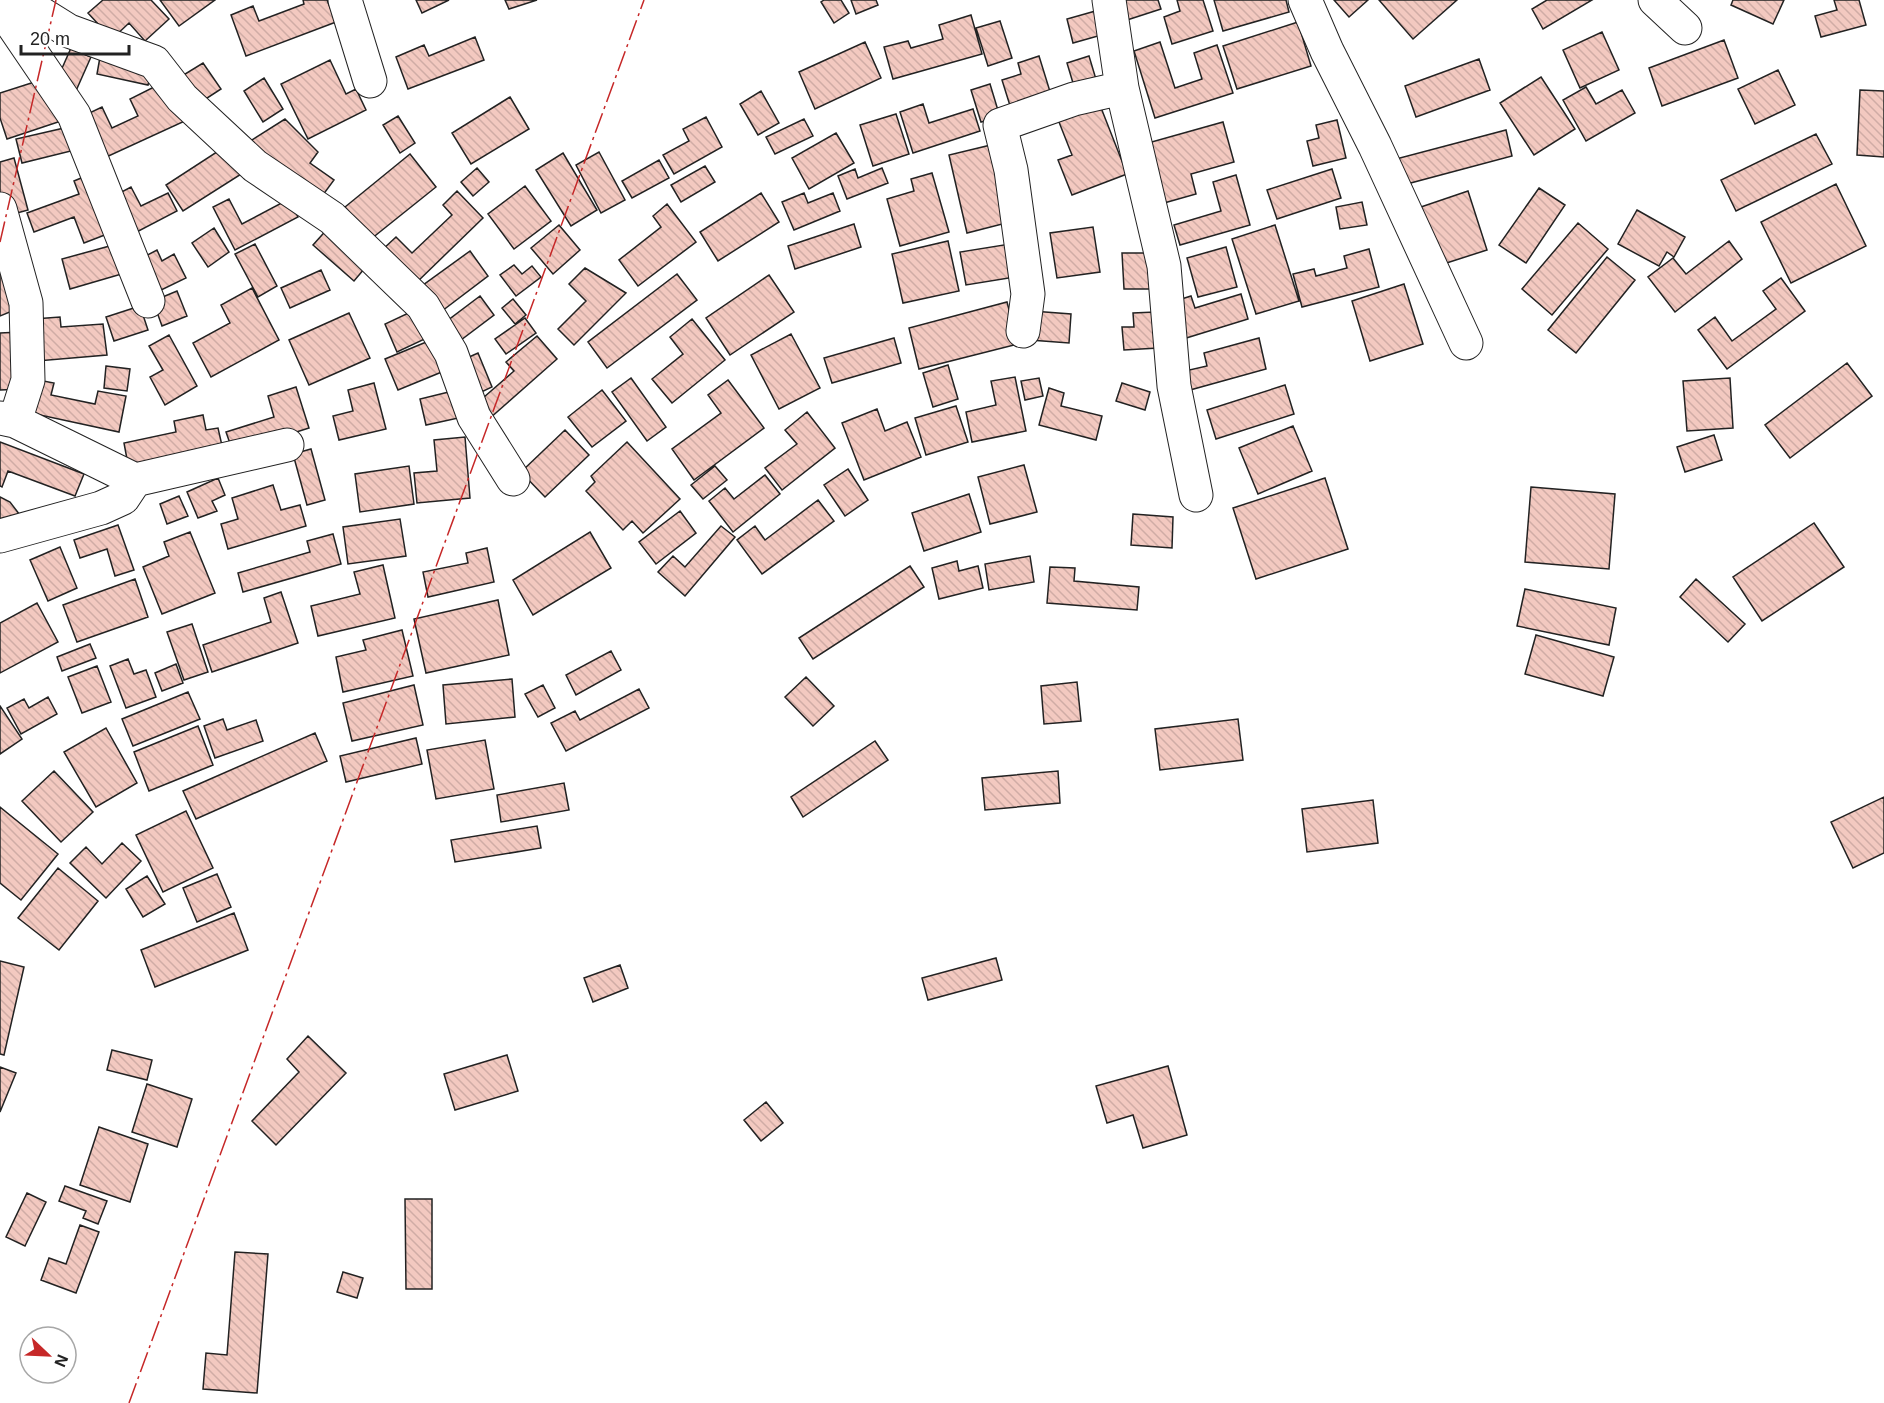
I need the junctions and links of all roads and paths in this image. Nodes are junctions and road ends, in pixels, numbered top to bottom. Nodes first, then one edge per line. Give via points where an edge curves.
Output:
1 (19, 0) edge
2 (345, 0) edge
3 (1109, 0) edge
4 (1305, 0) edge
5 (1655, 0) edge
6 (0, 6) edge
7 (1685, 28) dead end
8 (370, 81) dead end
9 (1122, 88) junction
10 (0, 209) edge
11 (148, 301) dead end
12 (1023, 331) dead end
13 (1466, 343) dead end
14 (7, 419) edge
15 (287, 445) dead end
16 (513, 479) dead end
17 (135, 480) junction
18 (1196, 495) dead end
19 (0, 536) edge

1 - 16 street via 69,31 154,62 182,98 255,165 332,218 423,306 451,354 474,417
2 - 8 street
3 - 9 street
4 - 13 street
5 - 7 street
6 - 11 street via 74,115
9 - 12 street via 1074,99 1000,125 1011,170 1028,294
9 - 18 street via 1164,266 1174,386
10 - 14 street via 26,303 28,380
14 - 17 street
15 - 17 street
17 - 19 street via 123,498 101,508

